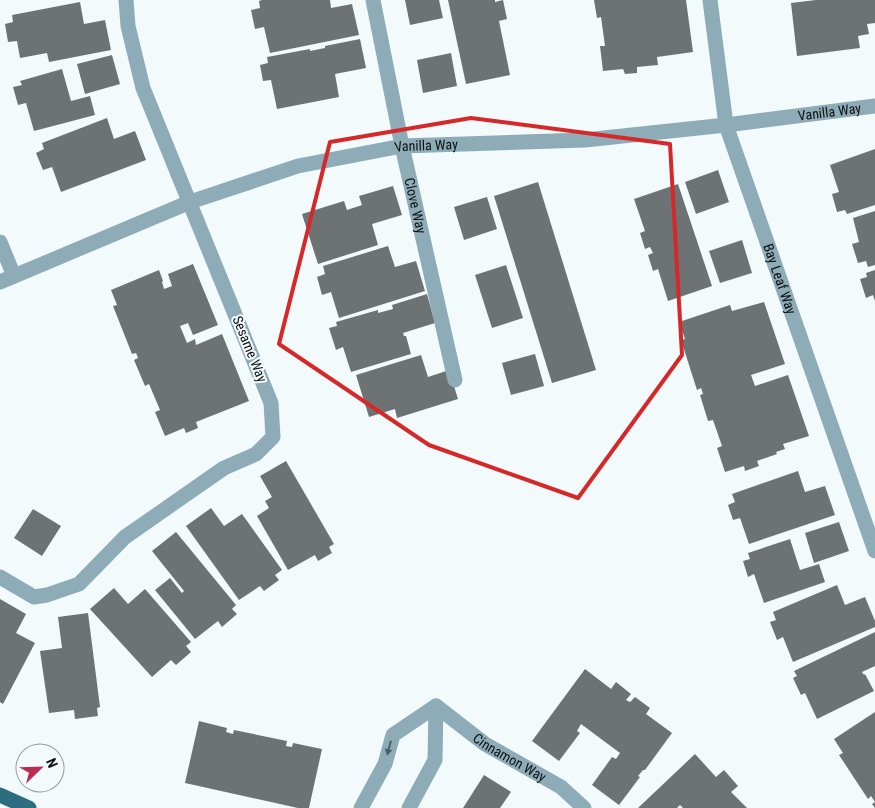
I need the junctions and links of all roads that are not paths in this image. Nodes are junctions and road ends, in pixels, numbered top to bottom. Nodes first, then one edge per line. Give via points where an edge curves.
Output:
1 (126, 0) edge
2 (373, 0) edge
3 (710, 0) edge
4 (875, 106) edge
5 (726, 125) junction
6 (402, 146) junction
7 (190, 202) junction
8 (0, 242) edge
9 (7, 279) edge
10 (455, 380) dead end
11 (875, 551) edge
12 (0, 577) edge
13 (436, 706) junction
14 (0, 795) edge
15 (28, 808) edge
16 (361, 808) edge
17 (409, 808) edge
18 (584, 808) edge

1 - 7 street, Sesame Way via 128,26 143,88
2 - 6 street, Clove Way
3 - 5 street, Bay Leaf Way
4 - 5 street, Vanilla Way
5 - 6 street, Vanilla Way via 585,140
5 - 11 street, Bay Leaf Way
6 - 7 street, Vanilla Way via 298,166
6 - 10 street, Clove Way
7 - 9 street, Vanilla Way
7 - 12 street, Sesame Way via 272,403 273,437 256,454 224,468 125,537 79,584 34,597
8 - 9 street
13 -> 16 street via 393,735 385,764
13 - 17 street via 435,760
13 - 18 street, Cinnamon Way via 486,744 561,787
14 - 15 main road

